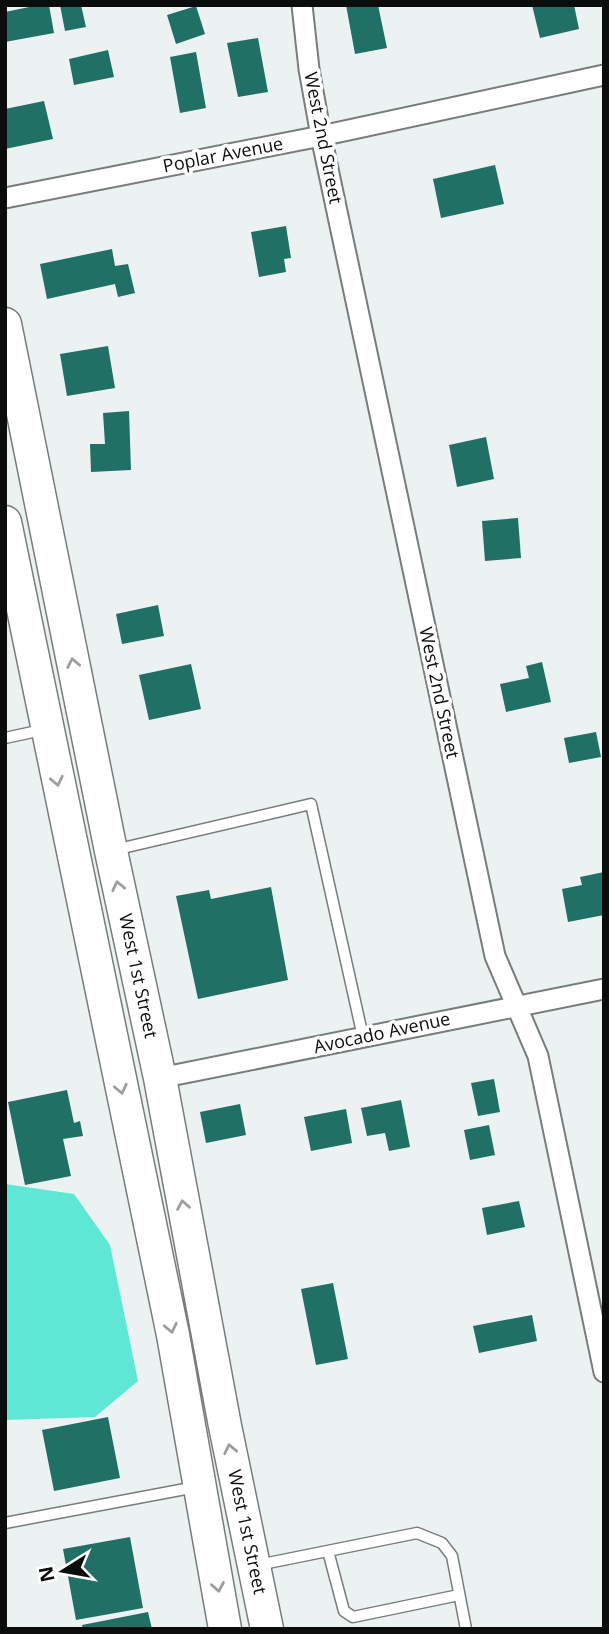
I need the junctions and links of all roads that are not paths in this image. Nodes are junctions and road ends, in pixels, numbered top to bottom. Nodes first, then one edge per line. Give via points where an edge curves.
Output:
1 (302, 5) edge
2 (604, 75) edge
3 (321, 135) junction
4 (5, 198) edge
5 (6, 336) edge
6 (5, 522) edge
7 (47, 729) junction
8 (5, 738) edge
9 (111, 851) junction
10 (97, 974) junction
11 (604, 989) edge
12 (517, 1005) junction
13 (363, 1037) junction
14 (160, 1078) junction
15 (604, 1372) edge
16 (200, 1486) junction
17 (5, 1524) edge
18 (328, 1551) junction
19 (254, 1566) junction
20 (459, 1595) junction
21 (225, 1629) edge
22 (267, 1629) edge
23 (466, 1629) edge

1 - 3 street, West 2nd Street
2 - 3 street, Poplar Avenue
3 - 4 street, Poplar Avenue
3 - 12 street, West 2nd Street via 495,956
9 -> 5 main road, West 1st Street
6 - 7 main road, West 1st Street via 16,595
7 - 8 lane
7 -> 10 main road, West 1st Street
9 - 13 lane via 311,804
14 -> 9 main road, West 1st Street
10 - 14 main road via 119,996 129,1043
10 -> 16 main road, West 1st Street
11 - 12 street, Avocado Avenue
12 - 13 street, Avocado Avenue
12 - 15 street, West 2nd Street via 538,1056
13 - 14 street, Avocado Avenue
19 -> 14 main road, West 1st Street
16 - 17 lane
16 -> 21 main road, West 1st Street
18 - 19 lane
18 - 20 lane via 416,1533 442,1543 452,1556
18 - 20 lane via 344,1611 353,1616
19 - 22 main road, West 1st Street
20 - 23 lane

